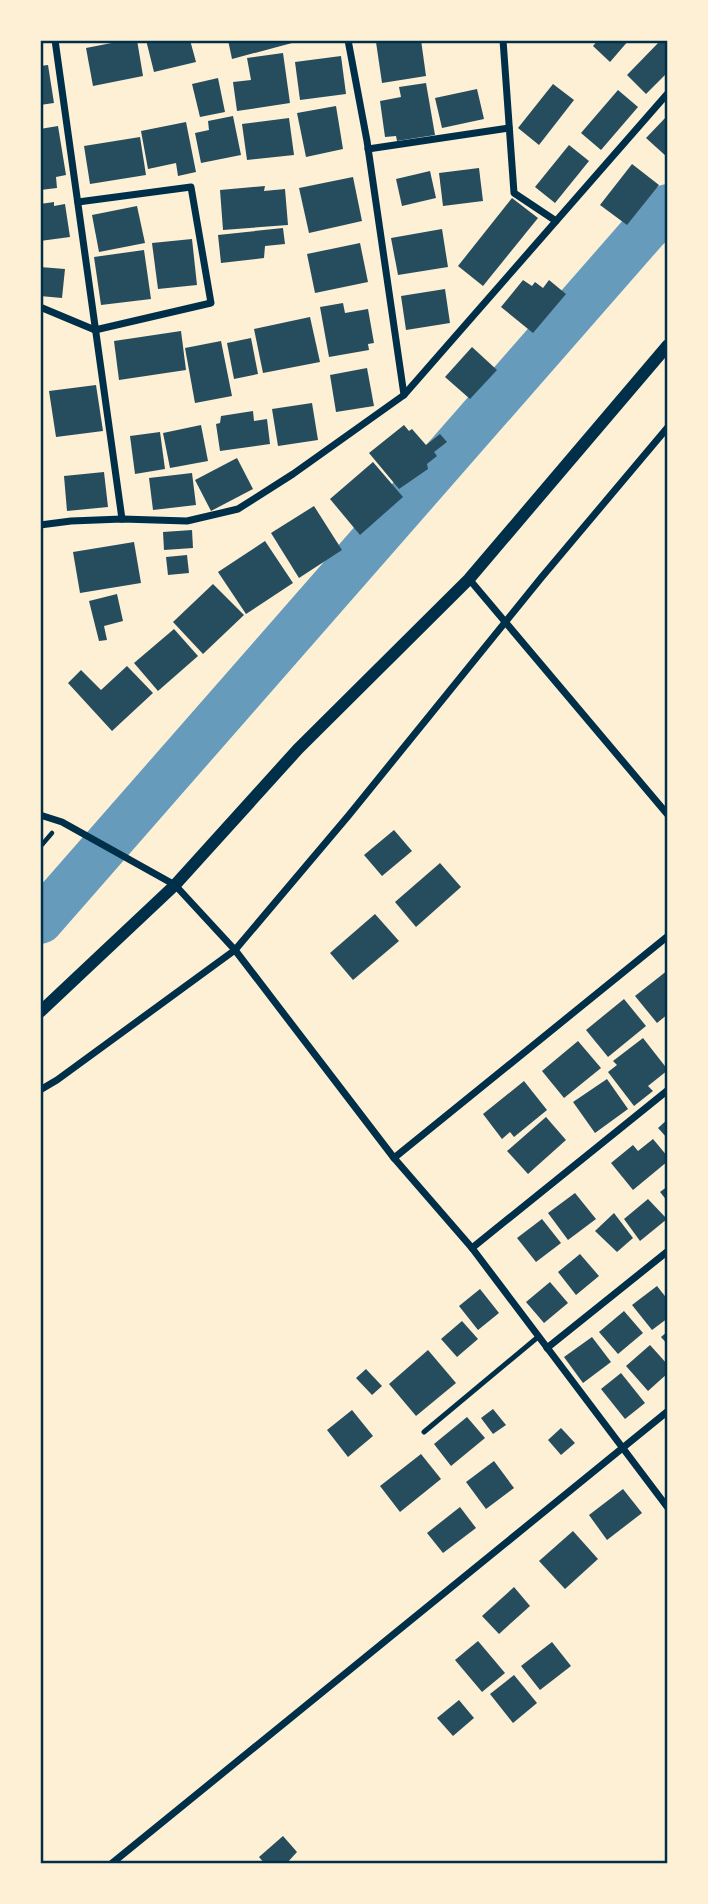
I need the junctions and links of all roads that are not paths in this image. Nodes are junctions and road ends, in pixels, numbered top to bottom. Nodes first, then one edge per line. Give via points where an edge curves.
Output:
1 (55, 40) edge
2 (348, 40) edge
3 (503, 40) edge
4 (668, 93) edge
5 (509, 128) junction
6 (368, 149) junction
7 (78, 202) junction
8 (556, 221) junction
9 (40, 307) edge
10 (95, 330) junction
11 (668, 345) edge
12 (404, 395) junction
13 (668, 428) edge
14 (122, 519) junction
15 (40, 525) edge
16 (470, 579) junction
17 (505, 623) junction
18 (40, 815) edge
19 (668, 815) edge
20 (175, 885) junction
21 (668, 936) edge
22 (235, 950) junction
23 (40, 1012) edge
24 (40, 1090) edge
25 (668, 1090) edge
26 (394, 1158) junction
27 (472, 1248) junction
28 (668, 1251) edge
29 (538, 1337) junction
30 (547, 1348) junction
31 (668, 1411) edge
32 (424, 1432) dead end
33 (621, 1448) junction
34 (668, 1508) edge
35 (111, 1864) edge

1 - 7 street
2 - 6 street
3 - 5 street
4 - 8 street
5 - 6 street
5 - 8 street via 513,193
6 - 12 street
7 - 10 street
7 - 10 street via 191,187 211,303
8 - 12 street
9 - 10 street
10 - 14 street
11 - 16 street
12 - 14 street via 238,509 187,521
13 - 17 street
14 - 15 street
16 - 17 street
16 - 20 street via 298,749
17 - 19 street
17 - 22 street
18 - 20 street via 62,822
20 - 22 street
20 - 23 street
21 - 26 street
22 - 24 street
22 - 26 street
25 - 27 street
26 - 27 street
27 - 29 street
28 - 30 street
29 - 30 street
29 - 32 lane
30 - 33 street
31 - 33 street
33 - 34 street
33 - 35 street

